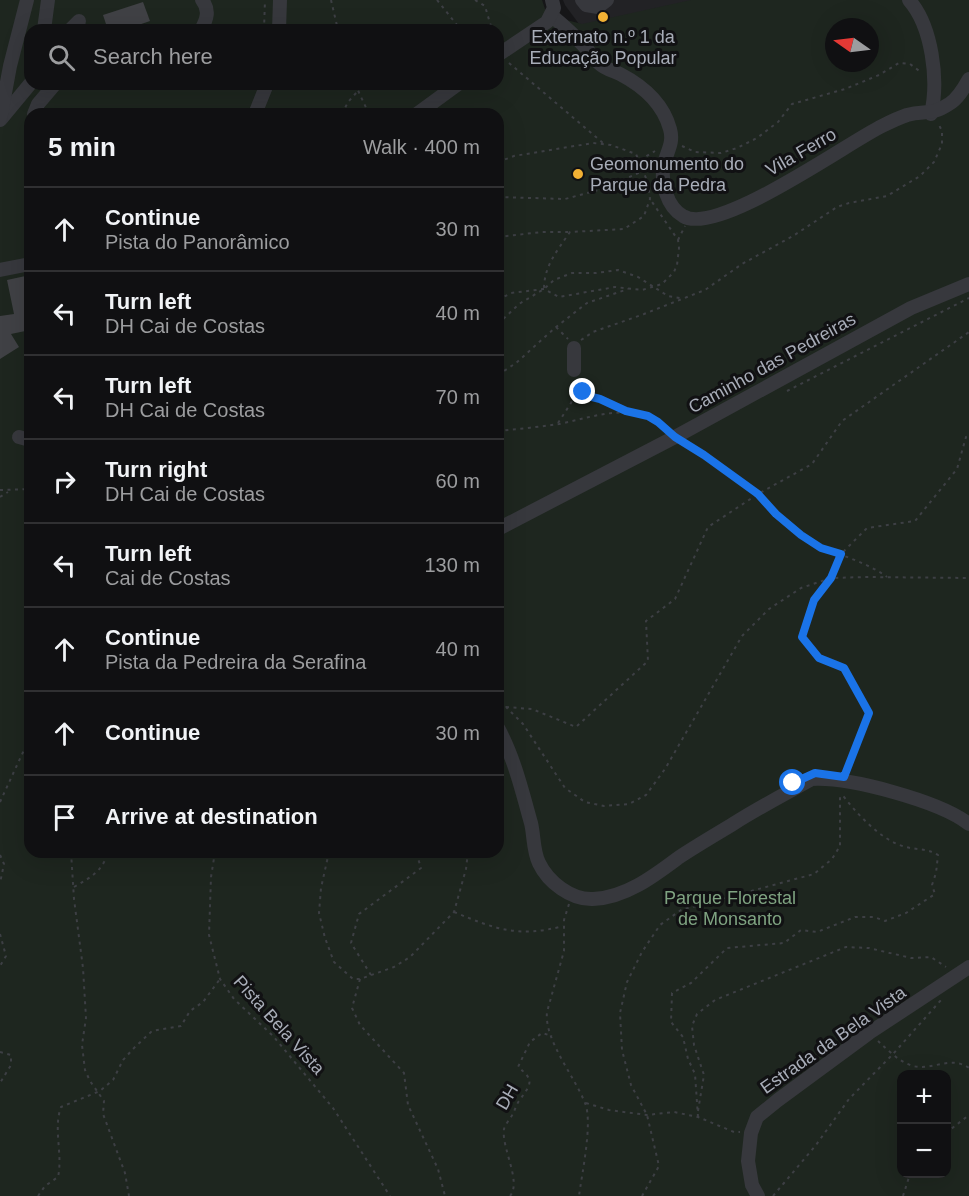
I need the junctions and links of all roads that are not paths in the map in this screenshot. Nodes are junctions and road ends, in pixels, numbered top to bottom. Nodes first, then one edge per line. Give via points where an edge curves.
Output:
1 (27, 0) edge
2 (48, 0) edge
3 (202, 0) edge
4 (280, 0) edge
5 (552, 0) edge
6 (582, 0) edge
7 (607, 0) edge
8 (909, 0) edge
9 (552, 16) junction
10 (45, 24) edge
11 (204, 24) edge
12 (279, 24) edge
13 (504, 52) edge
14 (969, 79) edge
15 (25, 90) edge
16 (50, 90) edge
17 (265, 90) edge
18 (450, 90) edge
19 (16, 101) junction
20 (26, 108) edge
21 (36, 108) edge
22 (257, 108) edge
23 (425, 108) edge
24 (931, 114) junction
25 (0, 121) edge
26 (24, 265) edge
27 (0, 270) edge
28 (969, 284) edge
29 (574, 346) road end
30 (574, 374) road end
31 (504, 526) edge
32 (504, 742) edge
33 (969, 824) edge
34 (964, 975) edge
35 (758, 1196) edge

1 - 25 street
2 - 10 street
3 - 11 street via 207,6
4 - 12 street
5 - 9 street
6 - 7 street via 586,6 598,7
8 - 24 street via 918,10 930,48 935,96
9 - 13 street
9 - 24 street, Vila Ferro via 600,64 639,84 654,98 670,128 672,142 664,164 665,188 674,207 688,219 727,213 792,180 879,127 905,116
14 - 24 street, Vila Ferro via 951,103
15 - 19 street
16 - 21 street
17 - 22 street
18 - 23 street
19 - 20 street
19 - 25 street
26 - 27 street
28 - 31 street, Caminho das Pedreiras via 911,308
29 - 30 street
32 - 33 street via 531,824 538,862 550,880 574,895 595,899 654,877 745,816 812,779 824,778 842,787 867,786 937,805
34 - 35 street, Estrada da Bela Vista via 869,1034 757,1117 748,1161

